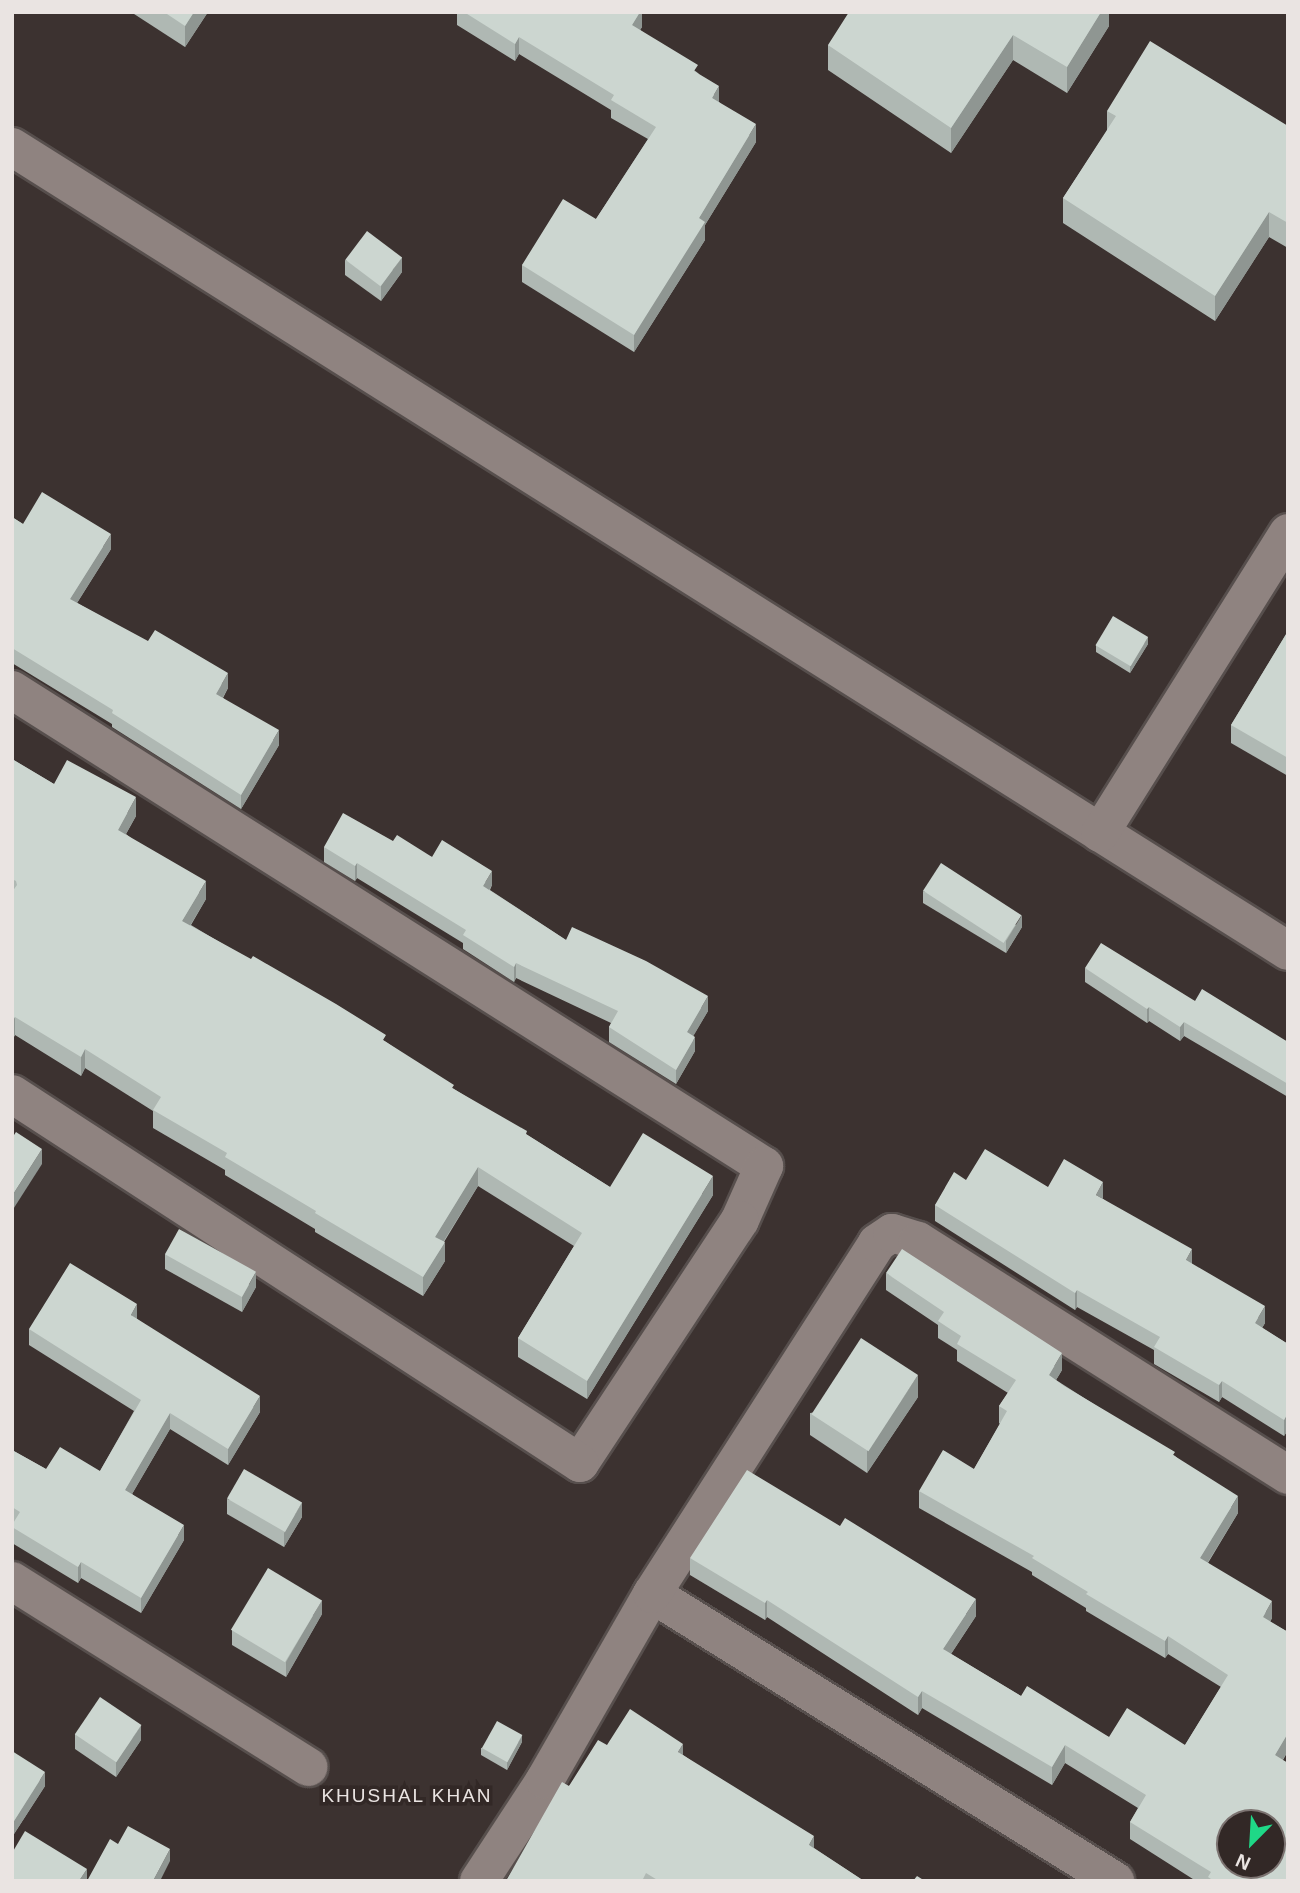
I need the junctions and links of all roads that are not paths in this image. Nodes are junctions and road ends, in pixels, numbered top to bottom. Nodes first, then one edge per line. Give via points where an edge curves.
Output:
1 (12, 148) edge
2 (1283, 553) edge
3 (12, 691) edge
4 (1100, 833) junction
5 (1288, 951) edge
6 (12, 1094) edge
7 (1288, 1475) edge
8 (12, 1581) edge
9 (652, 1594) junction
10 (308, 1767) dead end
11 (479, 1881) edge
12 (1115, 1881) edge

1 - 4 street
2 - 4 street
3 - 6 street via 764,1166 740,1220 580,1463
4 - 5 street
7 - 9 street via 918,1241 892,1233 877,1243
8 - 10 street
9 - 11 street via 545,1780
9 - 12 street

